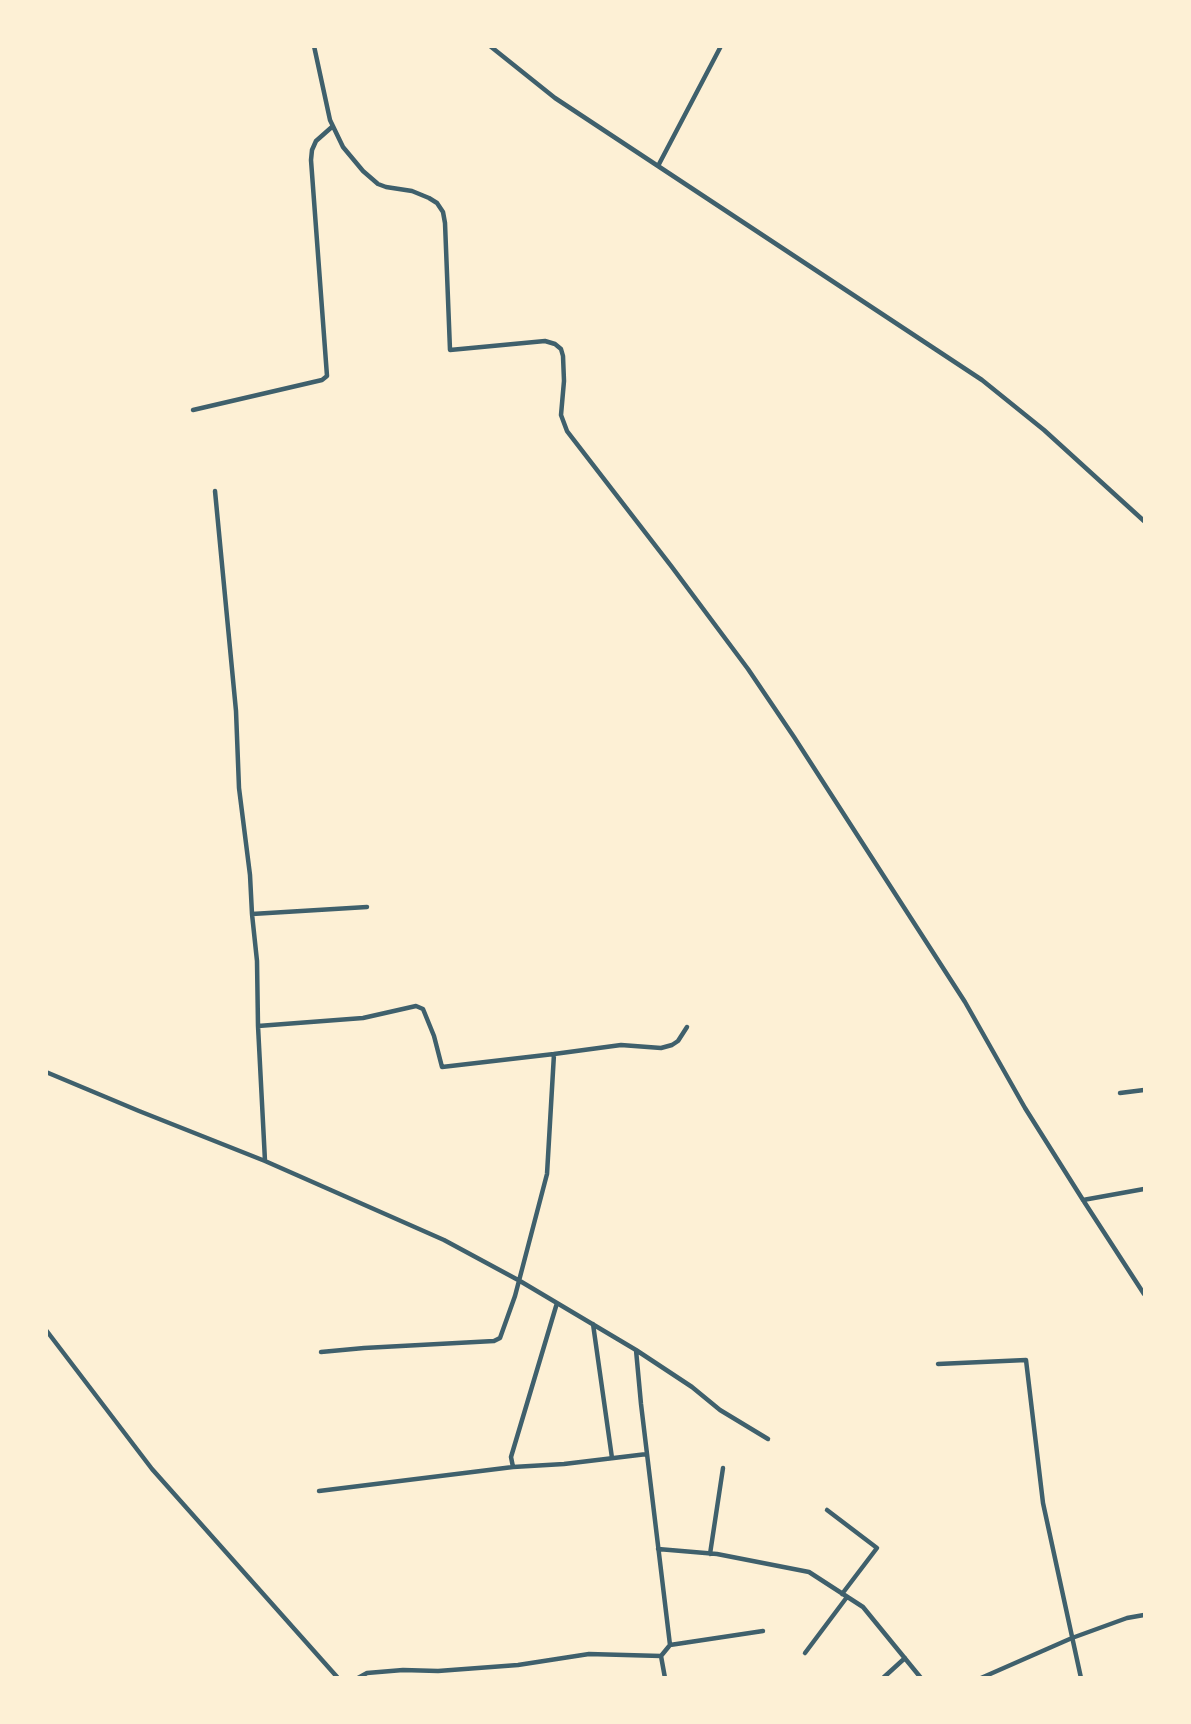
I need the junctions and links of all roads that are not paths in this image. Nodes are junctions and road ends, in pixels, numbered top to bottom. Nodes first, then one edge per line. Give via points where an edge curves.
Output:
1 (314, 46) edge
2 (490, 46) edge
3 (721, 46) edge
4 (333, 126) junction
5 (658, 166) junction
6 (193, 410) dead end
7 (215, 491) dead end
8 (1144, 521) edge
9 (368, 907) dead end
10 (252, 914) junction
11 (258, 1026) junction
12 (687, 1027) dead end
13 (554, 1054) junction
14 (46, 1072) edge
15 (1144, 1090) edge
16 (1120, 1093) dead end
17 (265, 1161) junction
18 (1144, 1189) edge
19 (1083, 1200) junction
20 (520, 1281) junction
21 (1144, 1293) edge
22 (556, 1303) junction
23 (593, 1324) junction
24 (46, 1330) edge
25 (636, 1350) junction
26 (321, 1352) dead end
27 (938, 1364) dead end
28 (768, 1439) dead end
29 (647, 1454) junction
30 (612, 1458) junction
31 (513, 1467) junction
32 (723, 1468) dead end
33 (320, 1491) dead end
34 (827, 1510) dead end
35 (658, 1549) junction
36 (710, 1554) junction
37 (844, 1595) junction
38 (1144, 1615) edge
39 (763, 1631) dead end
40 (1072, 1638) junction
41 (670, 1645) junction
42 (805, 1653) dead end
43 (661, 1656) junction
44 (905, 1658) junction
45 (338, 1677) edge
46 (358, 1677) edge
47 (665, 1677) edge
48 (883, 1677) edge
49 (921, 1677) edge
50 (981, 1677) edge
51 (1081, 1677) edge

1 - 4 street
2 - 5 street via 555,98
3 - 5 street
4 - 6 street via 316,141 311,160 327,376
4 - 19 street via 343,147 374,182 429,198 443,212 450,350 545,341 561,349 561,415 567,431 748,669 794,737 965,1002
5 - 8 street via 982,380
7 - 10 street
9 - 10 street
10 - 11 street
11 - 13 street via 363,1018 416,1006 423,1009 442,1067
11 - 17 street
12 - 13 street via 678,1041 661,1048 621,1046
13 - 20 street via 547,1174
14 - 17 street
15 - 16 street
17 - 20 street via 444,1240
18 - 19 street
19 - 21 street
20 - 22 street
20 - 26 street via 496,1340
22 - 23 street
22 - 31 street via 511,1457
23 - 25 street
23 - 30 street
24 - 45 street via 152,1469
25 - 28 street
25 - 29 street
27 - 40 street via 1026,1359 1043,1503
29 - 30 street
29 - 35 street
30 - 31 street
31 - 33 street
32 - 36 street
34 - 37 street via 877,1548
35 - 36 street
35 - 41 street
36 - 37 street via 808,1572
37 - 42 street
37 - 44 street via 863,1607
38 - 40 street
39 - 41 street
40 - 50 street
40 - 51 street
41 - 43 street
43 - 46 street via 589,1654 518,1665 403,1670
43 - 47 street
44 - 48 street
44 - 49 street

